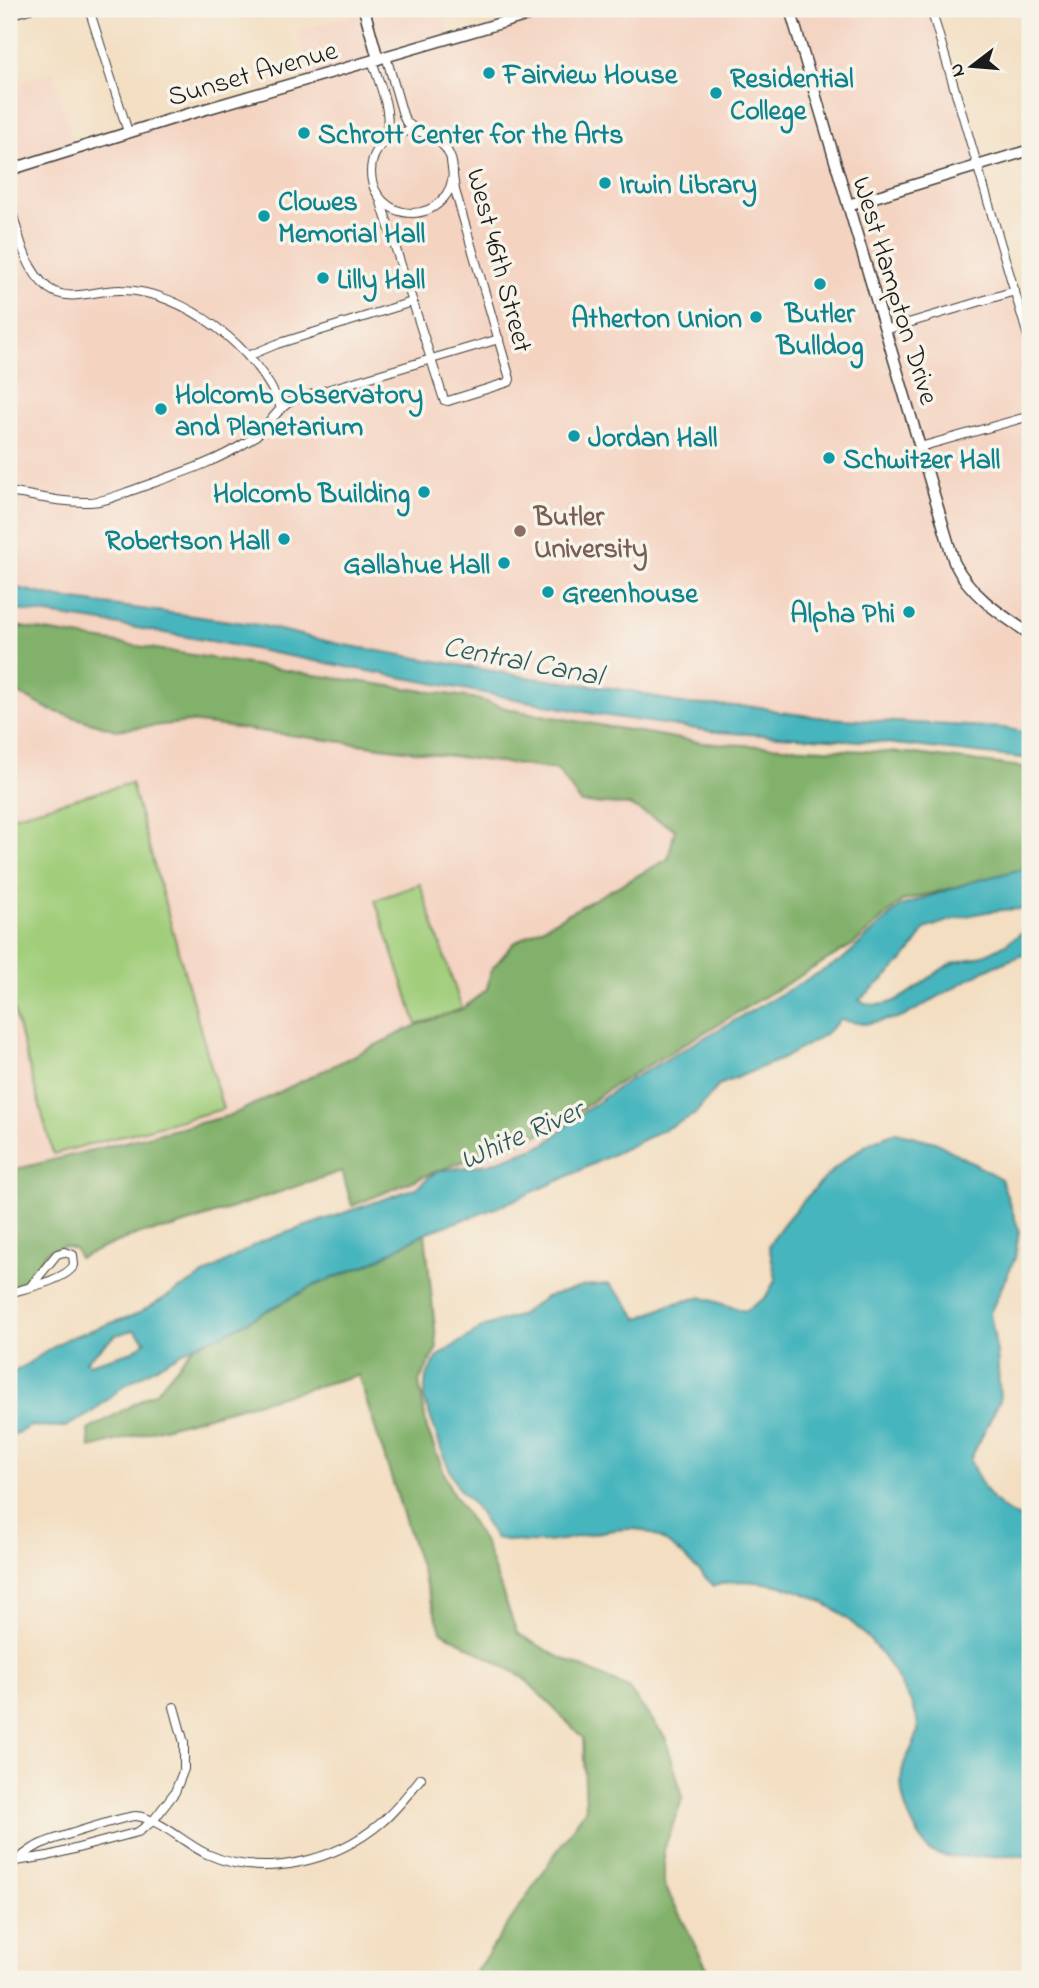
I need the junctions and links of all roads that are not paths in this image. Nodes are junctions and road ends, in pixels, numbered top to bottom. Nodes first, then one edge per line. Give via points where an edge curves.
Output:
1 (30, 9) edge
2 (89, 9) edge
3 (364, 9) edge
4 (549, 9) edge
5 (790, 9) edge
6 (931, 9) edge
7 (524, 12) edge
8 (9, 15) edge
9 (379, 58) junction
10 (128, 132) junction
11 (420, 132) junction
12 (381, 145) junction
13 (1030, 150) edge
14 (451, 161) junction
15 (978, 165) junction
16 (9, 170) edge
17 (379, 196) junction
18 (9, 201) edge
19 (848, 205) junction
20 (1015, 291) junction
21 (412, 302) junction
22 (885, 330) junction
23 (499, 339) junction
24 (1030, 343) edge
25 (248, 356) junction
26 (431, 359) junction
27 (281, 408) junction
28 (1030, 416) edge
29 (920, 447) junction
30 (9, 492) edge
31 (1030, 634) edge
32 (30, 1287) junction
33 (9, 1293) edge
34 (174, 1707) dead end
35 (421, 1778) dead end
36 (153, 1821) junction
37 (13, 1861) edge

1 - 8 street
2 - 10 street
3 - 9 street, West 46th Street
4 - 7 street, Sunset Avenue
5 - 19 street, West Hampton Drive
6 - 15 street
7 - 9 street, Sunset Avenue
9 - 10 street, Sunset Avenue
9 - 11 street, West 46th Street via 406,122
9 - 12 street, West 46th Street via 389,122
10 - 16 street, Sunset Avenue
11 - 12 street via 396,134
11 - 14 street, West 46th Street via 441,144
12 - 17 street, West 46th Street via 371,170
13 - 15 street
14 - 17 street, West 46th Street via 450,186 436,205 425,211 399,211
14 - 23 street, West 46th Street via 455,190
15 - 19 street
15 - 20 street
17 - 21 street, West 46th Street
18 - 25 street via 30,265 50,289 71,296 117,290 156,294 190,310
19 - 22 street, West Hampton Drive
20 - 22 street
20 - 24 street
21 - 25 street
21 - 26 street, West 46th Street
22 - 29 street, West Hampton Drive
23 - 26 street
23 - 26 street, West 46th Street via 510,381 448,401 442,398
25 - 27 street
26 - 27 street via 296,399
27 - 30 street via 264,430 236,449 103,500 38,499
28 - 29 street
29 - 31 street, West Hampton Drive via 957,568 991,608
32 - 32 street via 70,1272 73,1255 57,1254
32 - 33 street
34 - 36 street via 184,1743 184,1769 175,1792
35 - 36 street via 389,1816 364,1835 328,1853 288,1865 246,1865 218,1858
36 - 37 street via 138,1832
36 - 37 street via 135,1816 39,1845

